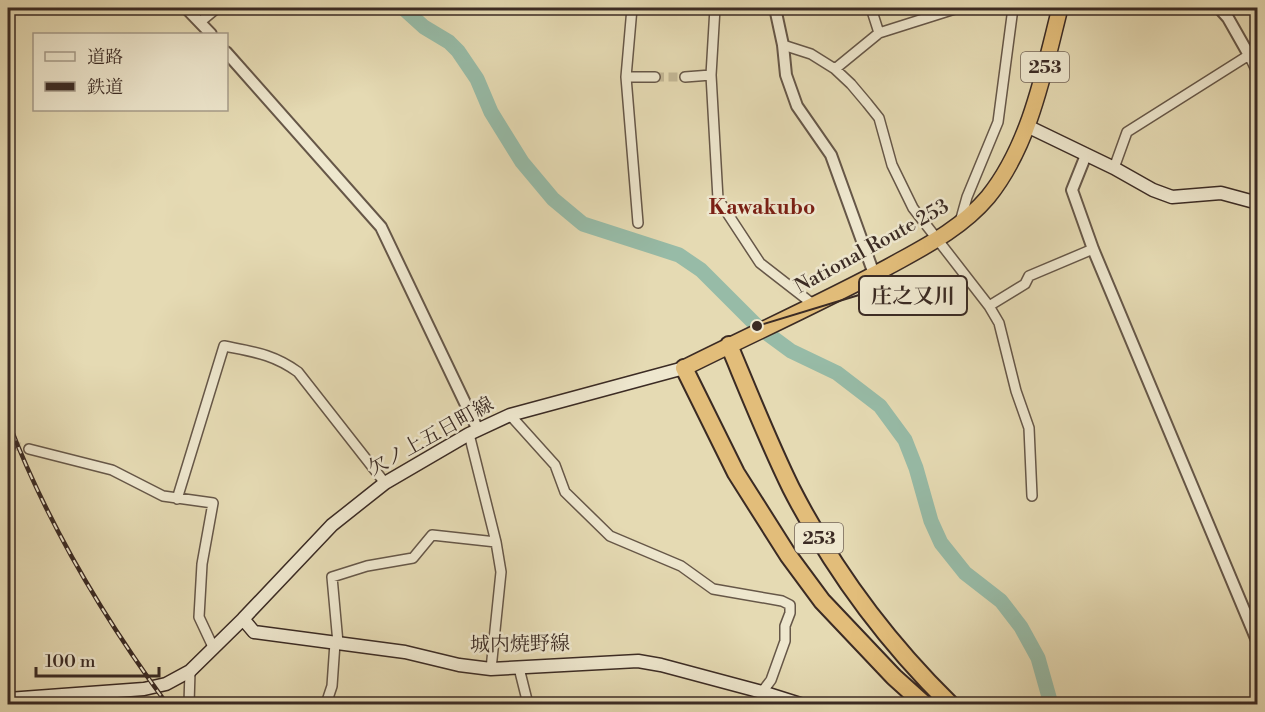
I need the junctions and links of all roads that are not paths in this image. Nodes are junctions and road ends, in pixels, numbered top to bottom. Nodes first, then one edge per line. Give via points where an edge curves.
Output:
1 (186, 8) edge
2 (217, 8) edge
3 (632, 8) edge
4 (715, 8) edge
5 (775, 8) edge
6 (871, 8) edge
7 (958, 8) edge
8 (1012, 8) edge
9 (1060, 8) edge
10 (1219, 8) edge
11 (200, 22) junction
12 (210, 33) edge
13 (879, 33) junction
14 (1257, 44) edge
15 (783, 45) junction
16 (228, 54) edge
17 (1249, 55) junction
18 (835, 69) junction
19 (1257, 74) edge
20 (711, 75) junction
21 (655, 76) tunnel mouth
22 (626, 77) junction
23 (685, 77) tunnel mouth
24 (1027, 126) junction
25 (1086, 155) junction
26 (1114, 168) junction
27 (1257, 203) edge
28 (638, 223) dead end
29 (960, 225) junction
30 (936, 240) junction
31 (1093, 249) junction
32 (874, 274) junction
33 (814, 305) junction
34 (989, 306) junction
35 (729, 345) junction
36 (684, 368) junction
37 (510, 415) junction
38 (474, 432) junction
39 (29, 449) tunnel mouth
40 (385, 483) junction
41 (1032, 496) dead end
42 (177, 498) junction
43 (496, 542) junction
44 (243, 619) junction
45 (337, 643) junction
46 (1257, 643) edge
47 (214, 649) junction
48 (519, 668) junction
49 (490, 669) junction
50 (190, 671) junction
51 (762, 692) junction
52 (8, 699) edge
53 (189, 705) edge
54 (326, 705) edge
55 (528, 705) edge
56 (800, 705) edge
57 (924, 705) edge
58 (950, 705) edge

1 - 11 street
2 - 11 street
3 - 22 street
4 - 20 street
5 - 15 street
6 - 13 street
7 - 13 street
8 - 29 street via 998,122
9 - 24 highway, National Route 253 / 253
10 - 17 street
11 - 12 street
13 - 18 street
14 - 17 street
15 - 18 street via 811,54
15 - 32 street via 786,75 797,106 831,155
16 - 38 street via 381,227
17 - 19 street
17 - 26 street via 1126,132
18 - 30 street via 879,118 897,176
20 - 23 street
20 - 33 street via 718,199 760,263
21 - 22 street
22 - 28 street
24 - 25 main road
24 - 29 highway, National Route 253 / 253 via 1014,156 987,197
25 - 26 main road
25 - 31 street via 1072,190
26 - 27 main road via 1172,197 1221,193
29 - 30 highway, National Route 253 / 253
30 - 32 highway, National Route 253 / 253
30 - 34 street
31 - 34 street via 1029,276 1025,284
31 - 46 street
32 - 33 highway, National Route 253 / 253
33 - 35 highway, National Route 253 / 253
34 - 41 street via 999,323 1029,428
35 - 36 highway, 253
35 - 58 highway, 253 via 792,489 843,576 903,655
36 - 37 main road, 欠ノ上五日町線
36 - 57 highway, 253 via 736,474 788,555 822,601
37 - 38 main road, 欠ノ上五日町線
37 - 51 street via 555,465 565,492 610,536 681,566 713,589 790,605 785,641 771,680
38 - 40 main road, 欠ノ上五日町線
38 - 43 street
39 - 42 street via 112,470 163,496
40 - 42 street via 298,372 267,354 224,346
40 - 44 main road, 欠ノ上五日町線 via 332,525
42 - 47 street via 213,503 202,564 199,617
43 - 45 street via 432,535 413,558 333,577
43 - 49 street via 501,572
44 - 45 main road, 城内焼野線 via 254,632
44 - 47 main road, 欠ノ上五日町線
45 - 49 main road, 城内焼野線
45 - 54 street
47 - 50 main road, 欠ノ上五日町線
48 - 49 main road, 城内焼野線
48 - 51 main road, 城内焼野線 via 638,661
48 - 55 street
50 - 52 main road, 欠ノ上五日町線 via 166,684 144,689
50 - 53 street
51 - 56 main road, 城内焼野線

